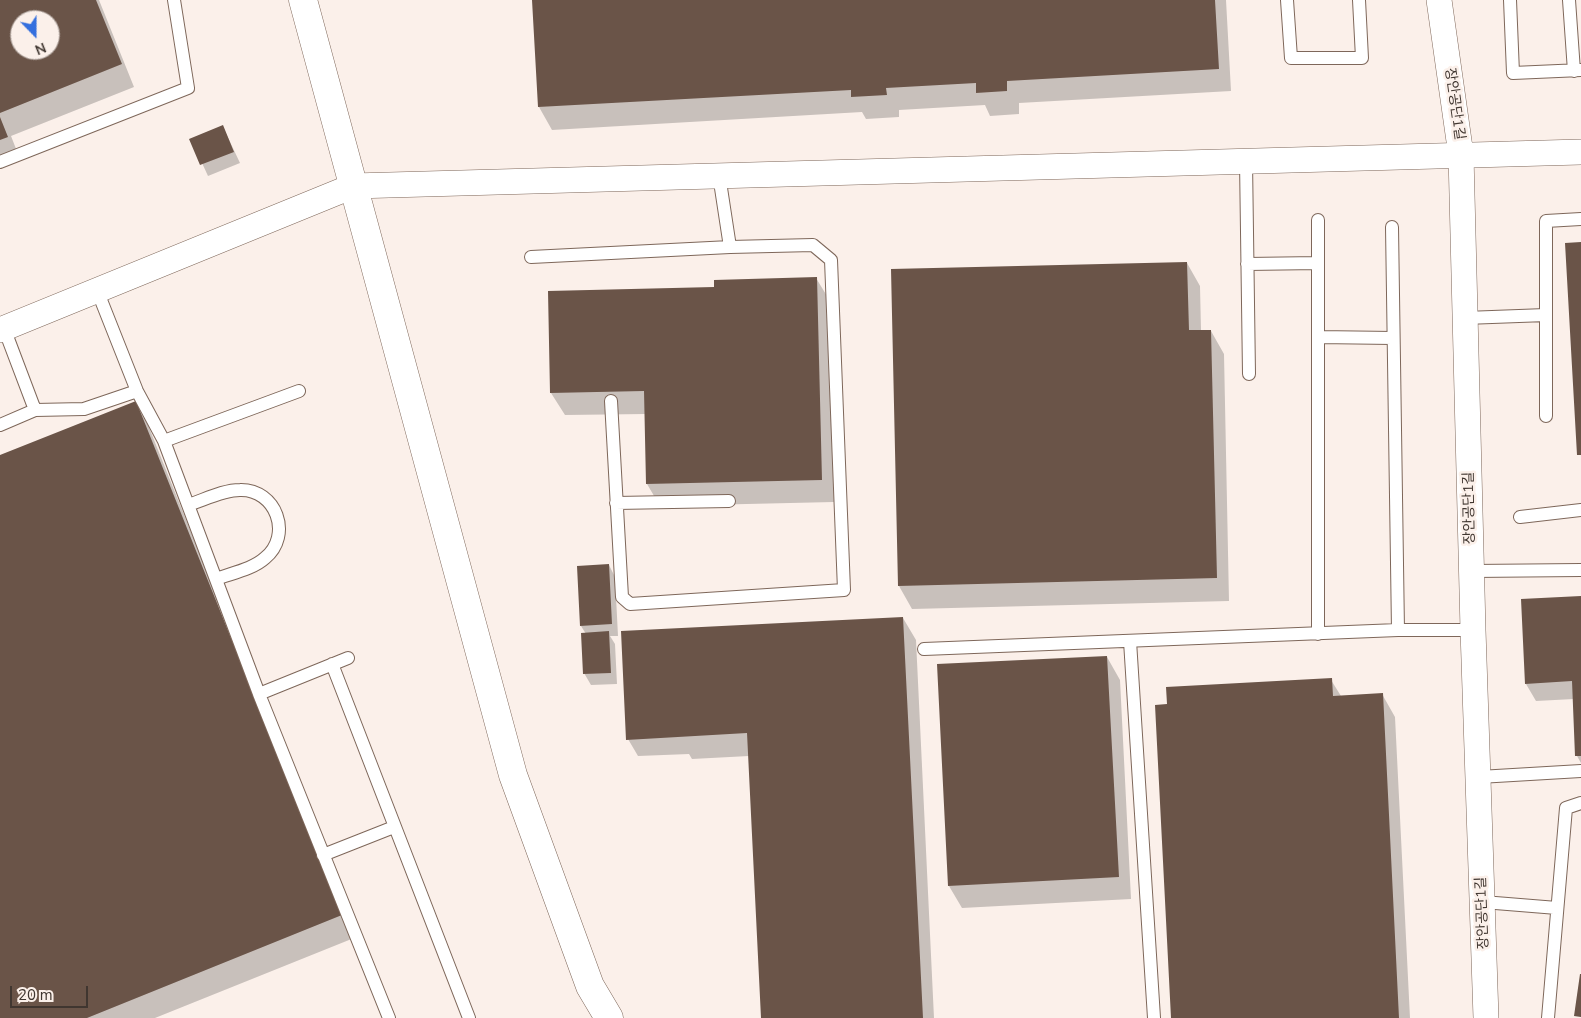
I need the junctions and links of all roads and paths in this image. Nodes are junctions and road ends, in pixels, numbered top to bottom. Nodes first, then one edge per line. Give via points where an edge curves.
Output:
1 (174, 0) edge
2 (303, 0) edge
3 (1287, 0) edge
4 (1360, 0) edge
5 (1439, 0) edge
6 (1510, 0) edge
7 (1569, 0) edge
8 (1577, 71) edge
9 (1581, 152) edge
10 (1461, 155) junction
11 (1246, 161) junction
12 (0, 162) edge
13 (719, 176) junction
14 (353, 186) junction
15 (1581, 219) edge
16 (1318, 220) dead end
17 (1392, 227) dead end
18 (730, 247) junction
19 (531, 257) dead end
20 (1318, 263) junction
21 (1248, 264) junction
22 (97, 290) junction
23 (1546, 315) junction
24 (1465, 318) junction
25 (2, 329) edge
26 (1318, 337) junction
27 (1394, 338) junction
28 (1249, 374) dead end
29 (138, 391) junction
30 (299, 392) dead end
31 (611, 402) dead end
32 (35, 410) junction
33 (1546, 416) dead end
34 (0, 425) edge
35 (164, 441) junction
36 (729, 501) dead end
37 (616, 502) junction
38 (188, 505) junction
39 (1581, 510) edge
40 (1520, 517) dead end
41 (1581, 570) edge
42 (1472, 571) junction
43 (216, 579) junction
44 (1398, 630) junction
45 (1473, 630) junction
46 (1318, 634) junction
47 (1130, 641) junction
48 (924, 649) dead end
49 (348, 658) dead end
50 (332, 664) junction
51 (259, 694) junction
52 (1581, 771) edge
53 (1479, 777) junction
54 (1581, 803) edge
55 (394, 827) junction
56 (323, 854) junction
57 (1483, 902) junction
58 (1558, 908) junction
59 (389, 1018) edge
60 (469, 1018) edge
61 (609, 1018) edge
62 (1154, 1018) edge
63 (1486, 1018) edge
64 (1548, 1018) edge

1 - 12 lane via 188,88
2 - 14 main road
3 - 4 lane via 1290,58 1362,58
5 - 10 street, 장안공단1길
6 - 8 lane via 1513,73
7 - 8 lane
9 - 10 street
10 - 11 street
10 - 24 street, 장안공단1길
11 - 13 street
11 - 21 lane
13 - 14 street
13 - 18 lane
14 - 22 street
14 - 61 main road via 513,775 590,986
15 - 23 lane via 1546,221
16 - 20 lane
17 - 27 lane
18 - 19 lane
18 - 37 lane via 813,245 831,260 844,590 630,604 622,597
20 - 21 lane
20 - 26 lane
21 - 28 lane
22 - 25 street
22 - 29 lane
23 - 24 lane
23 - 33 lane
24 - 42 street, 장안공단1길
25 - 32 lane
26 - 27 lane
26 - 46 lane
27 - 44 lane
29 - 32 lane via 84,409
29 - 35 lane
30 - 35 lane
31 - 37 lane
32 - 34 lane
35 - 38 lane
36 - 37 lane
38 - 43 lane
38 - 43 lane via 239,490 252,491 271,504 277,515 278,539 265,559
39 - 40 lane
41 - 42 lane
42 - 45 street, 장안공단1길
43 - 51 lane
44 - 45 lane
44 - 46 lane
45 - 53 street, 장안공단1길
46 - 47 lane
47 - 48 lane
47 - 62 lane
49 - 50 lane
50 - 51 lane
50 - 55 lane
51 - 56 lane
52 - 53 lane
53 - 57 street, 장안공단1길
54 - 58 lane via 1566,808
55 - 56 lane
55 - 60 lane
56 - 59 lane
57 - 58 lane
57 - 63 street, 장안공단1길
58 - 64 lane

